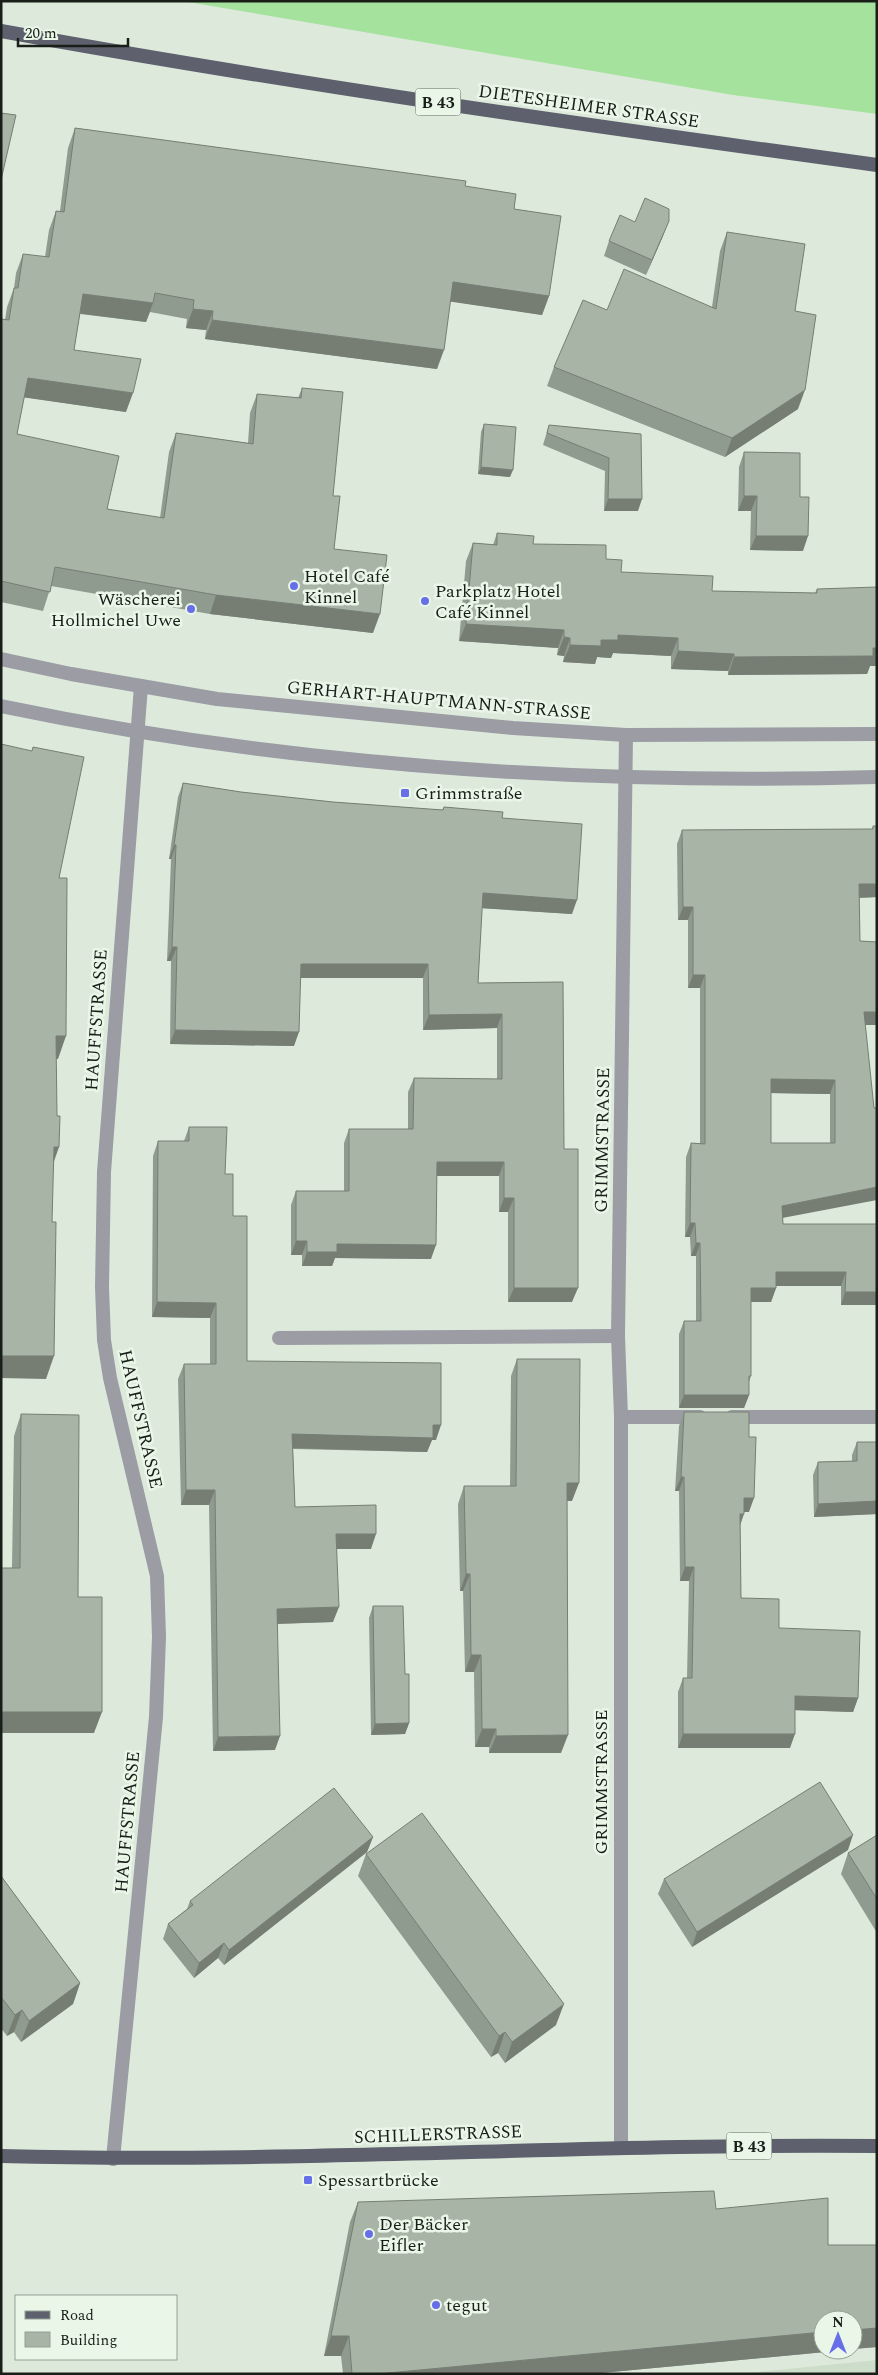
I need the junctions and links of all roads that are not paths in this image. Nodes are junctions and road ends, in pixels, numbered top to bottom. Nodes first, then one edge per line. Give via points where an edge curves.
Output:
1 (1, 31) edge
2 (877, 165) edge
3 (1, 659) edge
4 (141, 686) junction
5 (1, 706) edge
6 (136, 732) junction
7 (877, 734) edge
8 (626, 735) junction
9 (877, 777) edge
10 (626, 778) junction
11 (618, 1336) junction
12 (278, 1338) dead end
13 (621, 1417) junction
14 (877, 1418) edge
15 (877, 2146) edge
16 (621, 2147) junction
17 (1, 2156) edge
18 (113, 2159) junction

1 - 2 main road, DIETESHEIMER STRASSE / B 43 via 320,84
3 - 4 street, GERHART-HAUPTMANN-STRASSE
4 - 6 street, HAUFFSTRASSE
4 - 8 street, GERHART-HAUPTMANN-STRASSE via 266,704 513,728
5 - 6 street
6 - 10 street via 406,764
6 - 18 street, HAUFFSTRASSE via 104,1172 102,1287 104,1340 110,1378 157,1576 159,1637 156,1717
7 - 8 street, GERHART-HAUPTMANN-STRASSE
8 - 10 street, GRIMMSTRASSE
9 - 10 street
10 - 11 street, GRIMMSTRASSE
11 - 12 street
11 - 13 street, GRIMMSTRASSE
13 - 14 street
13 - 16 street, GRIMMSTRASSE
15 - 16 main road, SCHILLERSTRASSE / B 43
16 - 18 main road, SCHILLERSTRASSE / B 43 via 307,2158
17 - 18 main road, SCHILLERSTRASSE / B 43

